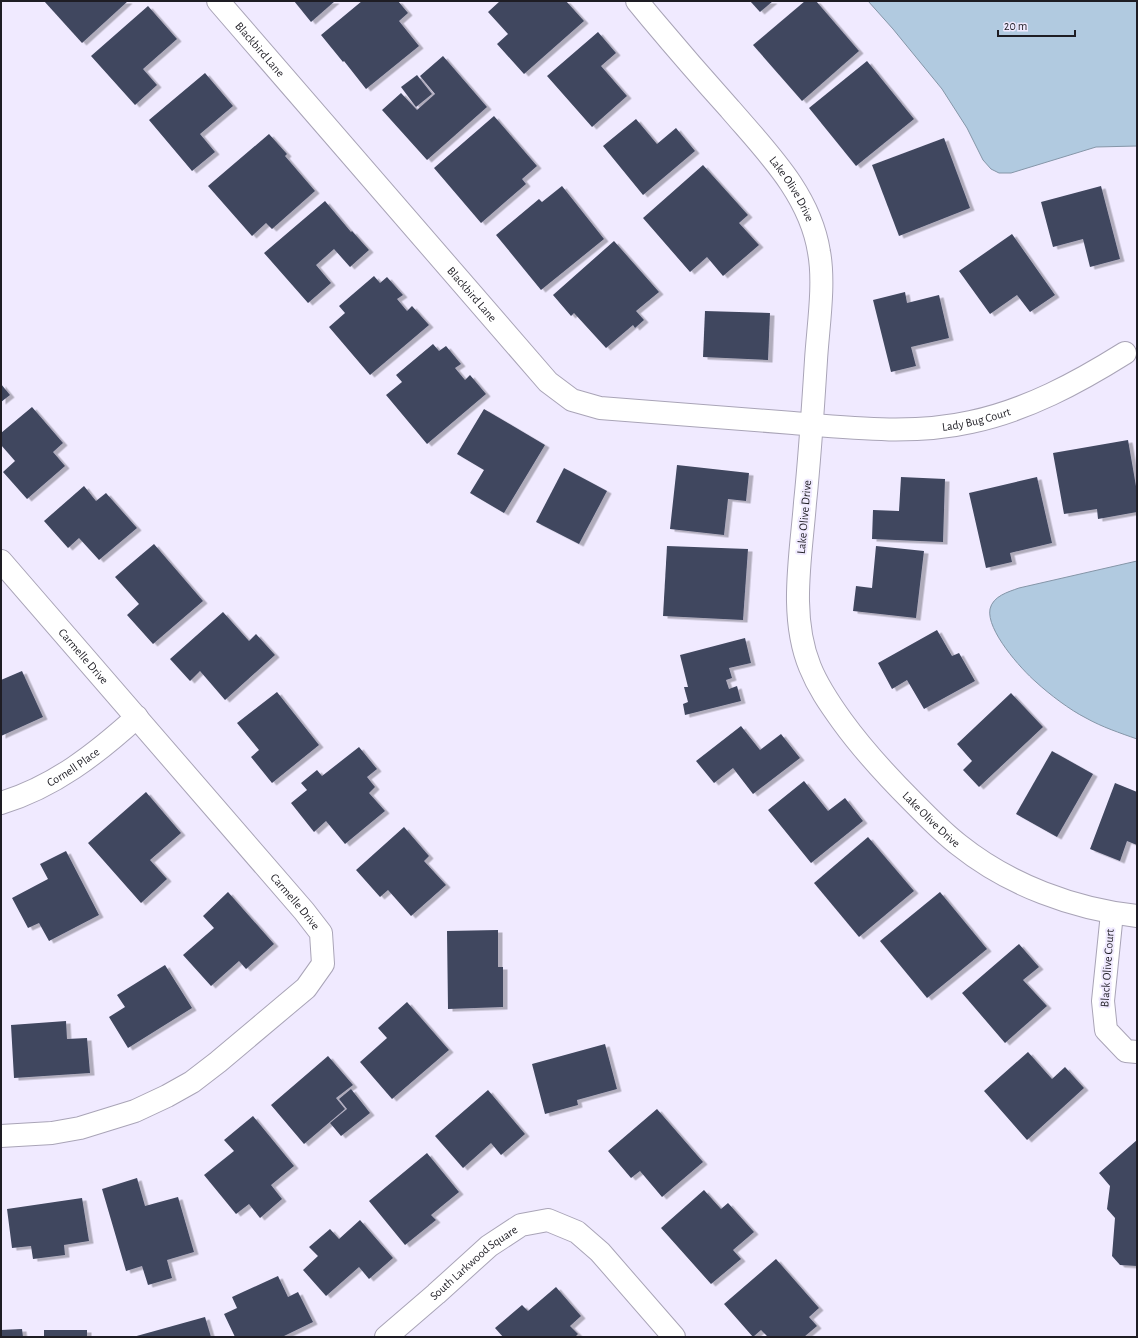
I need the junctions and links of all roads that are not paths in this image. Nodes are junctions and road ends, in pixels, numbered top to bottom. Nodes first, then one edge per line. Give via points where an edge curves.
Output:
1 (218, 1) edge
2 (637, 1) edge
3 (1125, 353) dead end
4 (812, 425) junction
5 (1, 561) edge
6 (137, 718) junction
7 (1, 803) edge
8 (1112, 913) junction
9 (1137, 916) edge
10 (1137, 1052) edge
11 (1, 1136) edge
12 (386, 1337) edge
13 (674, 1337) edge

1 - 4 street, Blackbird Lane via 548,382 572,400 600,408
2 - 4 street, Lake Olive Drive via 782,171 799,196 812,223 819,252 821,282
3 - 4 street, Lady Bug Court via 1069,386 1038,400 1003,414 970,422 906,430
4 - 8 street, Lake Olive Drive via 798,607 808,664 821,692 857,742 883,772 959,846 1036,890 1064,901
5 - 6 street, Carmelle Drive
6 - 7 street, Cornell Place via 89,758 61,777
6 - 11 street, Carmelle Drive via 321,933 323,964 306,988 218,1062 192,1082 167,1096 135,1111 80,1128 52,1133
8 - 9 street, Lake Olive Drive
8 - 10 street, Black Olive Court via 1103,1002 1106,1030 1126,1051
12 - 13 street, South Larkwood Square via 489,1246 521,1225 548,1220 577,1232 600,1252

